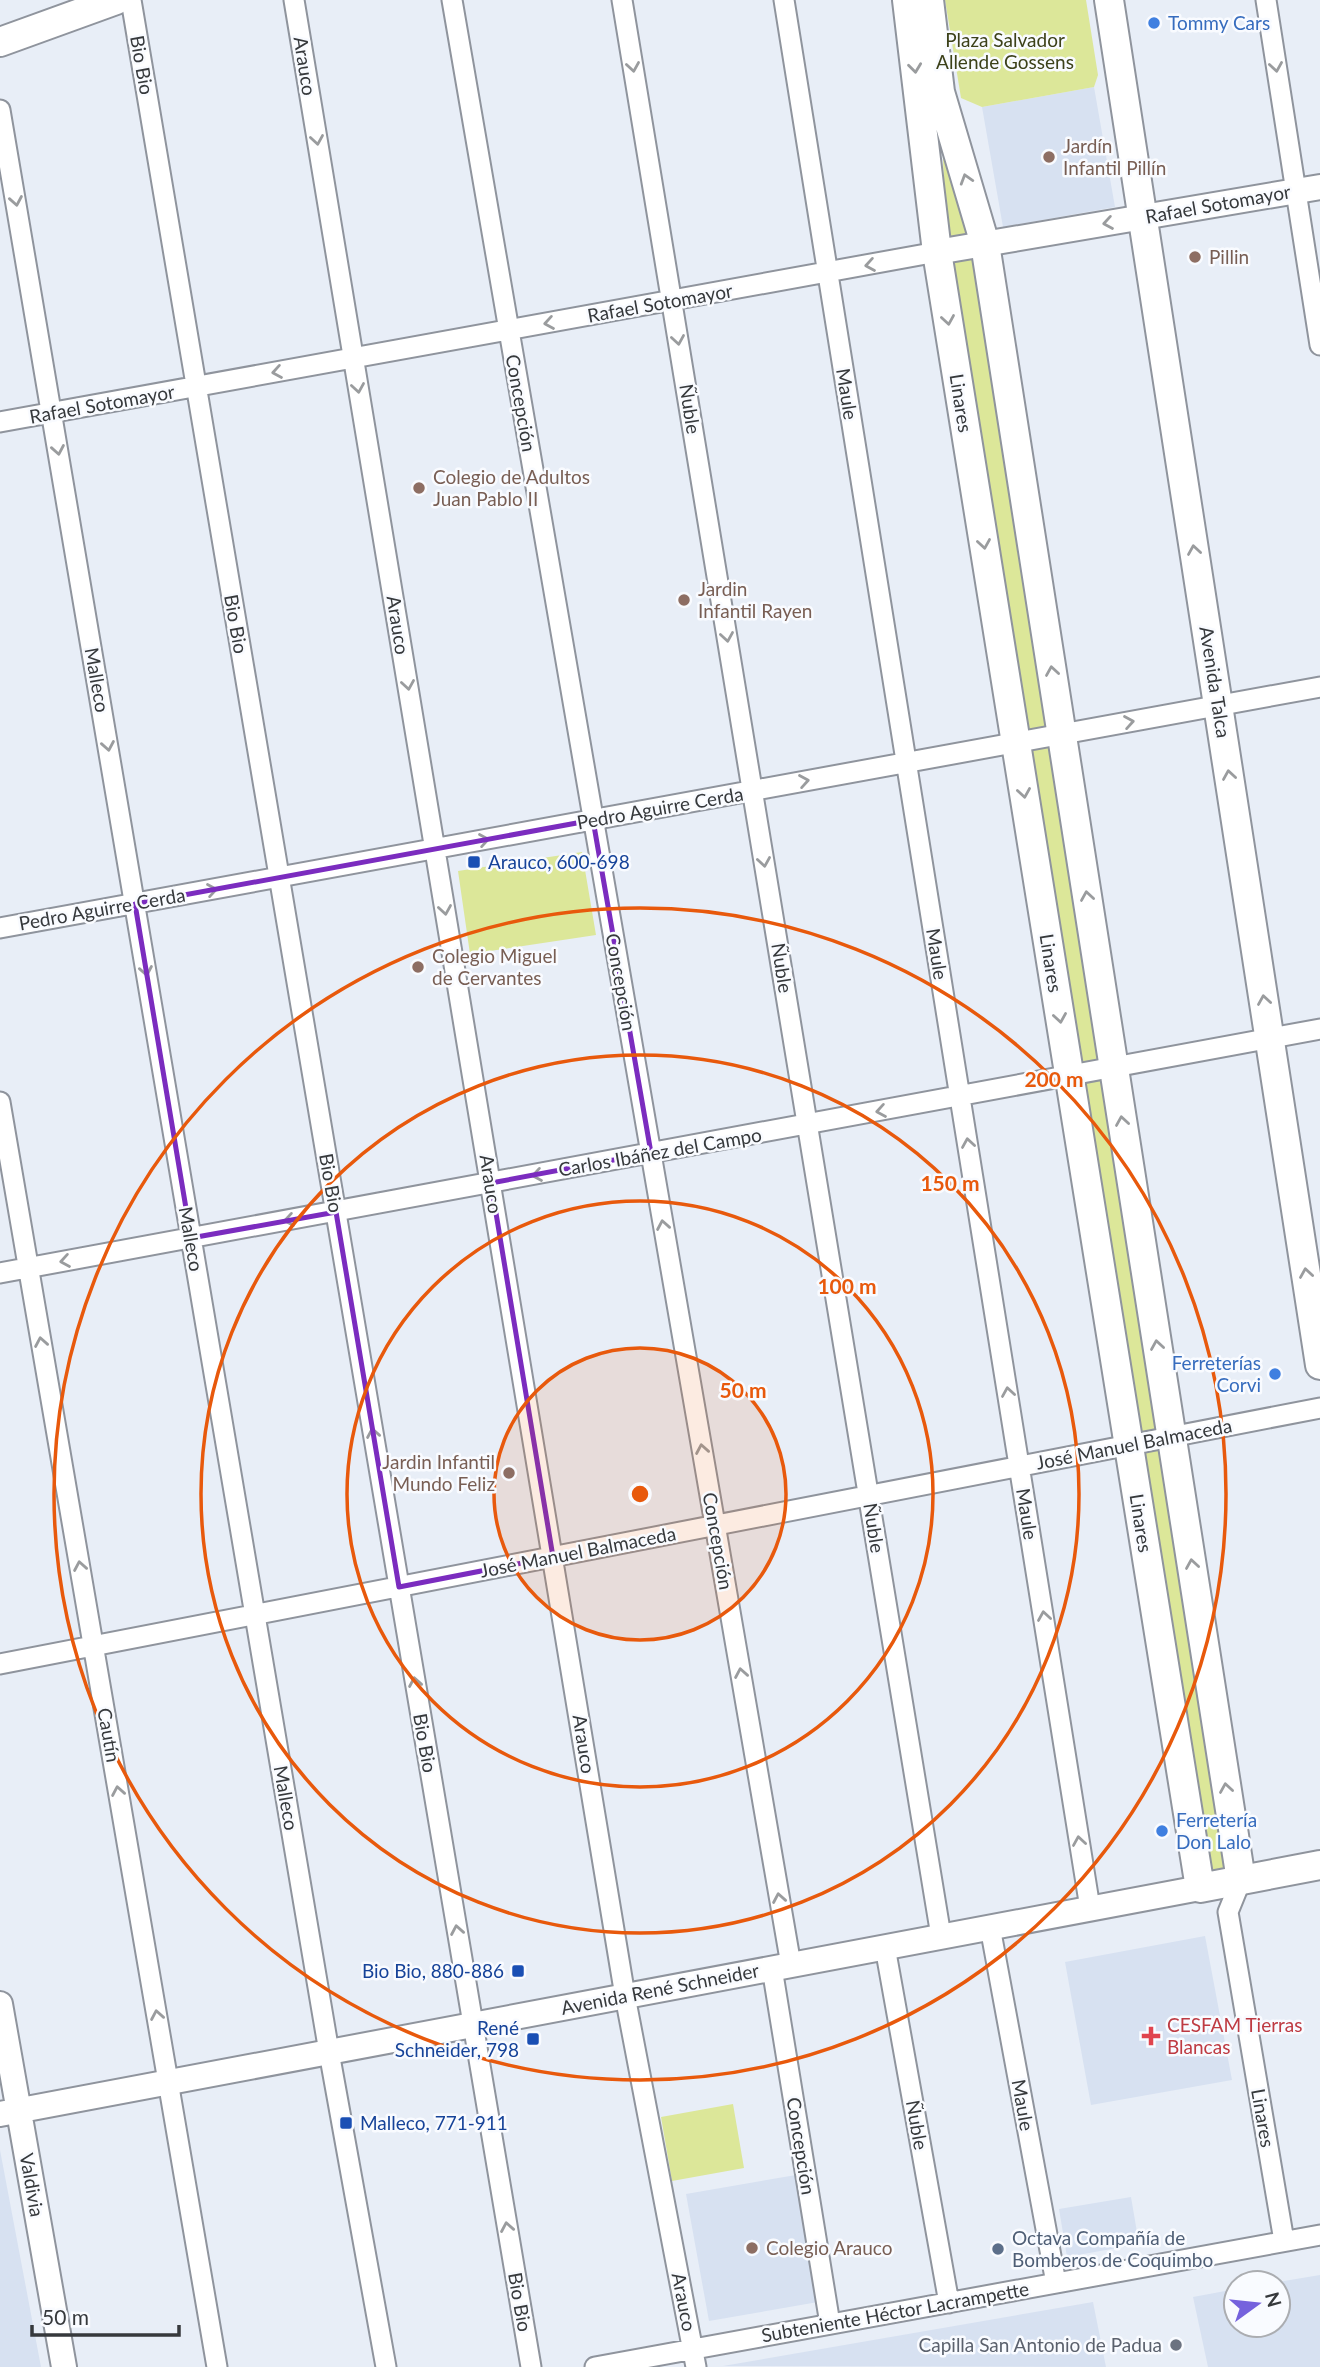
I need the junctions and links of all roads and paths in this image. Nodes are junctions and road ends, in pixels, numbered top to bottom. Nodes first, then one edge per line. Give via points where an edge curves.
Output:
1 (116, 0) edge
2 (131, 0) edge
3 (294, 0) edge
4 (452, 0) edge
5 (622, 0) edge
6 (784, 0) edge
7 (907, 0) edge
8 (929, 0) edge
9 (1110, 0) edge
10 (1266, 0) edge
11 (69, 8) edge
12 (0, 42) edge
13 (0, 110) edge
14 (1320, 187) edge
15 (1296, 191) junction
16 (1143, 217) junction
17 (985, 244) junction
18 (937, 252) junction
19 (828, 272) junction
20 (672, 300) junction
21 (509, 330) junction
22 (1320, 345) edge
23 (353, 358) junction
24 (196, 387) junction
25 (52, 413) junction
26 (0, 422) edge
27 (1320, 687) edge
28 (1218, 706) junction
29 (1062, 734) junction
30 (1016, 743) junction
31 (906, 763) junction
32 (752, 791) junction
33 (593, 820) junction
34 (435, 849) junction
35 (279, 877) junction
36 (135, 904) junction
37 (0, 928) edge
38 (1320, 1029) edge
39 (1270, 1039) junction
40 (1113, 1069) junction
41 (1069, 1077) junction
42 (960, 1097) junction
43 (0, 1102) edge
44 (807, 1125) junction
45 (651, 1153) junction
46 (491, 1183) junction
47 (336, 1212) junction
48 (191, 1238) junction
49 (29, 1268) junction
50 (0, 1273) edge
51 (1320, 1365) edge
52 (1320, 1408) edge
53 (1172, 1437) junction
54 (1129, 1445) junction
55 (1020, 1466) junction
56 (869, 1496) junction
57 (715, 1525) junction
58 (553, 1557) junction
59 (399, 1587) junction
60 (255, 1615) junction
61 (94, 1646) junction
62 (0, 1664) edge
63 (1320, 1865) edge
64 (1241, 1880) junction
65 (1200, 1888) junction
66 (1090, 1908) junction
67 (1228, 1912) junction
68 (990, 1927) junction
69 (941, 1936) junction
70 (885, 1947) junction
71 (781, 1967) junction
72 (625, 1996) junction
73 (0, 2004) edge
74 (473, 2025) junction
75 (329, 2052) junction
76 (168, 2082) junction
77 (9, 2112) edge
78 (1320, 2235) edge
79 (1284, 2241) junction
80 (1056, 2283) junction
81 (948, 2303) junction
82 (830, 2324) junction
83 (695, 2358) edge
84 (64, 2367) edge
85 (217, 2367) edge
86 (386, 2367) edge
87 (531, 2367) edge
88 (595, 2367) edge

1 - 11 main road
2 - 24 street, Bio Bio
3 -> 23 street, Arauco
4 - 21 street, Concepción
5 -> 20 street, Ñuble
6 - 19 street, Maule
7 -> 18 main road, Linares
17 -> 8 main road via 940,92
9 - 16 main road, Avenida Talca
10 -> 15 street
11 - 12 main road
13 -> 25 street, Malleco
14 - 15 street, Rafael Sotomayor
15 - 16 street, Rafael Sotomayor
15 - 22 street
16 -> 17 street, Rafael Sotomayor
28 -> 16 main road, Avenida Talca
17 - 18 street, Rafael Sotomayor
29 -> 17 main road
18 -> 19 street, Rafael Sotomayor
18 -> 30 main road, Linares
19 - 20 street, Rafael Sotomayor
19 - 31 street, Maule
20 -> 21 street, Rafael Sotomayor
20 -> 32 street, Ñuble
21 - 23 street, Rafael Sotomayor
21 - 33 street, Concepción
23 -> 24 street, Rafael Sotomayor
23 -> 34 street, Arauco
24 - 25 street, Rafael Sotomayor
24 - 35 street, Bio Bio
25 - 26 street, Rafael Sotomayor
25 -> 36 street, Malleco
27 - 28 street, Pedro Aguirre Cerda
29 -> 28 street, Pedro Aguirre Cerda
39 -> 28 main road, Avenida Talca
29 - 30 street, Pedro Aguirre Cerda
40 -> 29 main road
30 - 31 street, Pedro Aguirre Cerda
30 -> 41 main road, Linares
32 -> 31 street, Pedro Aguirre Cerda
31 - 42 street, Maule
32 - 33 street, Pedro Aguirre Cerda
32 -> 44 street, Ñuble
34 -> 33 street, Pedro Aguirre Cerda
33 - 45 street, Concepción
34 - 35 street, Pedro Aguirre Cerda
34 -> 46 street, Arauco
36 -> 35 street, Pedro Aguirre Cerda
35 - 47 street, Bio Bio
36 - 37 street, Pedro Aguirre Cerda
36 -> 48 street, Malleco
38 - 39 street, Carlos Ibáñez del Campo
39 - 40 street, Carlos Ibáñez del Campo
51 -> 39 main road, Avenida Talca
40 - 41 street, Carlos Ibáñez del Campo
53 -> 40 main road
41 - 42 street, Carlos Ibáñez del Campo
41 - 54 main road, Linares
42 -> 44 street, Carlos Ibáñez del Campo
55 -> 42 street, Maule
43 - 49 street, Cautín
44 - 45 street, Carlos Ibáñez del Campo
44 - 56 street, Ñuble
45 -> 46 street, Carlos Ibáñez del Campo
57 -> 45 street, Concepción
46 - 47 street, Carlos Ibáñez del Campo
46 - 58 street, Arauco
47 -> 48 street, Carlos Ibáñez del Campo
59 -> 47 street, Bio Bio
48 -> 49 street, Carlos Ibáñez del Campo
48 - 60 street, Malleco
49 - 50 street, Carlos Ibáñez del Campo
61 -> 49 street, Cautín
52 - 53 street, José Manuel Balmaceda
53 - 54 street, José Manuel Balmaceda
64 -> 53 main road
54 - 55 street, José Manuel Balmaceda
54 - 65 main road, Linares
55 - 56 street, José Manuel Balmaceda
66 -> 55 street, Maule
56 - 57 street, José Manuel Balmaceda
56 - 69 street, Ñuble
57 - 58 street, José Manuel Balmaceda
71 -> 57 street, Concepción
58 - 59 street, José Manuel Balmaceda
58 - 72 street, Arauco
59 - 60 street, José Manuel Balmaceda
74 -> 59 street, Bio Bio
60 - 61 street, José Manuel Balmaceda
60 - 75 street, Malleco
61 - 62 street, José Manuel Balmaceda
76 -> 61 street, Cautín
63 - 64 main road, Avenida René Schneider
64 - 65 main road, Avenida René Schneider
64 - 67 street
65 - 66 street, Avenida René Schneider
65 - 67 street
66 - 68 street, Avenida René Schneider
67 - 79 street, Linares
68 - 69 street, Avenida René Schneider
68 - 80 street, Maule
69 - 70 street, Avenida René Schneider
70 - 71 street, Avenida René Schneider
70 - 81 street, Ñuble
71 - 72 street, Avenida René Schneider
71 - 82 street, Concepción
72 - 74 street, Avenida René Schneider
72 - 83 street, Arauco
73 - 77 street, Valdivia
74 - 75 street, Avenida René Schneider
87 -> 74 street, Bio Bio
75 - 76 street, Avenida René Schneider
75 - 86 street, Malleco
76 - 77 street, Avenida René Schneider
76 - 85 street, Cautín
77 - 84 street, Valdivia
78 - 79 street, Subteniente Héctor Lacrampette
79 - 80 street, Subteniente Héctor Lacrampette
80 - 81 street, Subteniente Héctor Lacrampette
81 - 82 street, Subteniente Héctor Lacrampette
82 - 83 street, Subteniente Héctor Lacrampette
83 - 88 street, Subteniente Héctor Lacrampette

